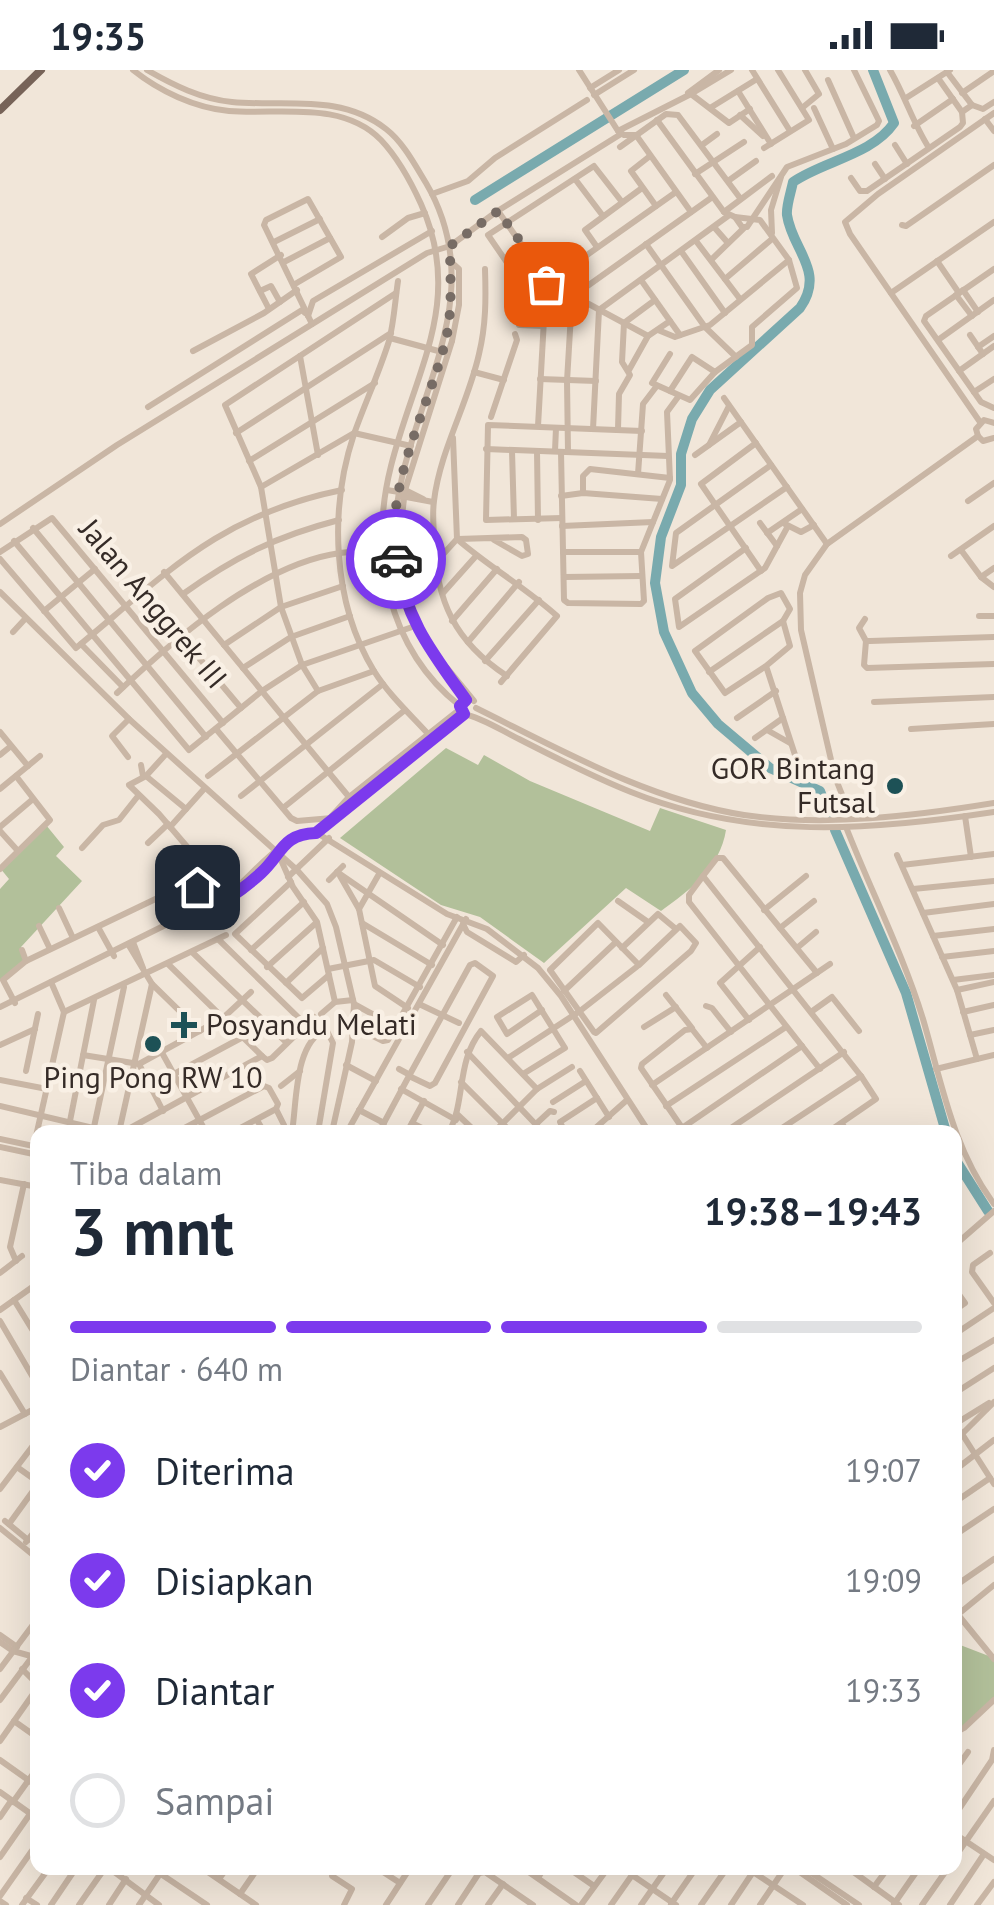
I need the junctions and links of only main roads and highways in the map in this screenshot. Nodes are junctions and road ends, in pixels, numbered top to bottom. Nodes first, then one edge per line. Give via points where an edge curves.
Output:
1 (41, 70) edge
2 (0, 110) edge

1 - 2 main road

